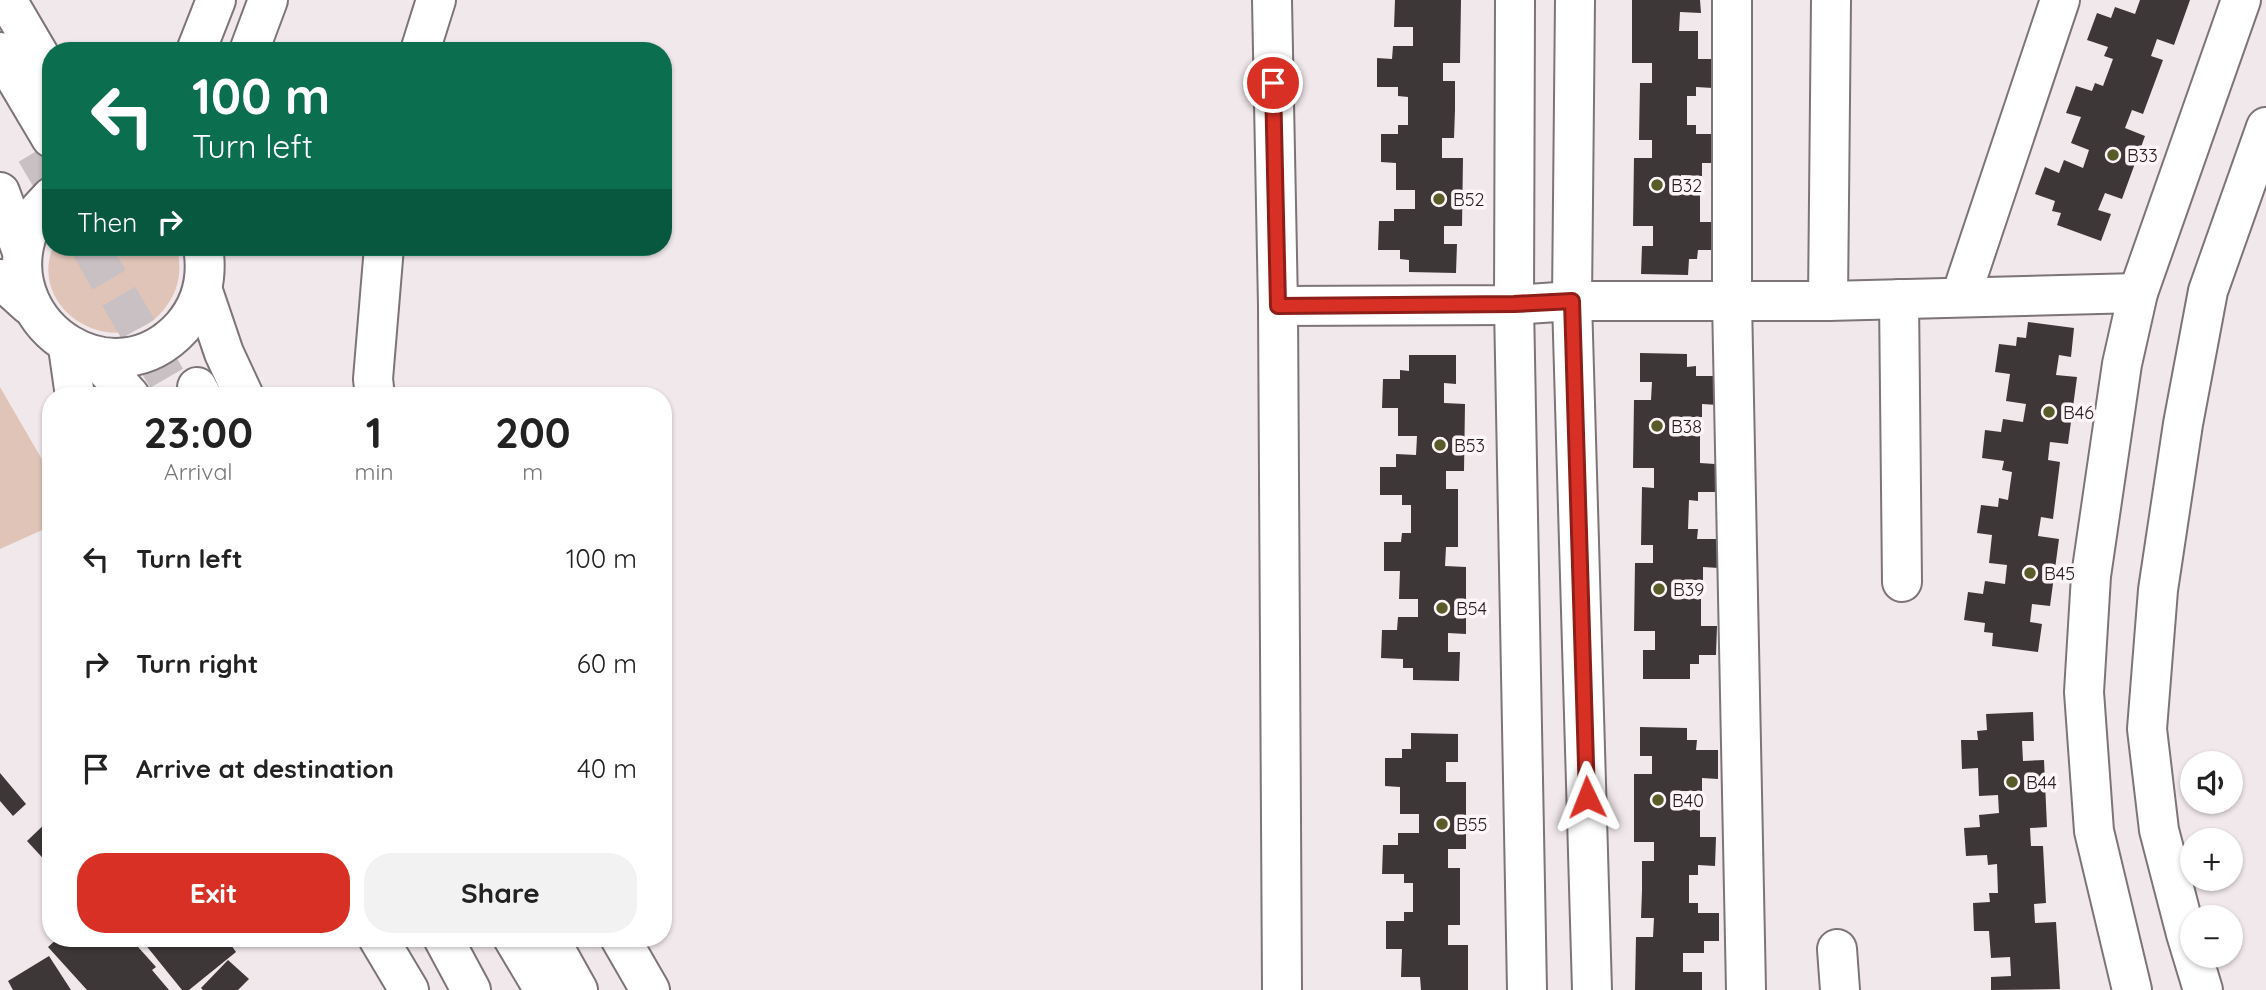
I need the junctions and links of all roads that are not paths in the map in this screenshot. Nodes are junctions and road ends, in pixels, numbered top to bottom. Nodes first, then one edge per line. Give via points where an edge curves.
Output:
1 (7, 0) edge
2 (268, 0) edge
3 (436, 0) edge
4 (1272, 0) edge
5 (1515, 0) edge
6 (1575, 0) edge
7 (1732, 0) edge
8 (1831, 0) edge
9 (2060, 0) edge
10 (2241, 0) edge
11 (252, 42) edge
12 (423, 42) edge
13 (0, 52) edge
14 (42, 60) edge
15 (0, 94) edge
16 (2266, 127) edge
17 (42, 143) tunnel mouth
18 (42, 144) tunnel mouth
19 (0, 192) edge
20 (42, 208) edge
21 (383, 256) edge
22 (204, 262) edge
23 (11, 264) edge
24 (2138, 293) junction
25 (1962, 296) junction
26 (1899, 299) junction
27 (1572, 301) junction
28 (1732, 301) junction
29 (1828, 301) junction
30 (1514, 304) junction
31 (1278, 306) junction
32 (81, 352) junction
33 (76, 387) edge
34 (120, 387) edge
35 (240, 387) edge
36 (374, 387) edge
37 (1902, 582) dead end
38 (383, 947) edge
39 (448, 947) edge
40 (495, 947) edge
41 (518, 947) edge
42 (554, 947) edge
43 (625, 947) edge
44 (1836, 949) dead end
45 (409, 990) edge
46 (471, 990) edge
47 (520, 990) edge
48 (544, 990) edge
49 (578, 990) edge
50 (650, 990) edge
51 (1282, 990) edge
52 (1527, 990) edge
53 (1592, 990) edge
54 (1746, 990) edge
55 (1840, 990) edge
56 (2132, 990) edge
57 (2203, 990) edge

1 - 14 main road
2 - 11 main road
3 - 12 main road
4 - 31 main road
5 - 30 main road
6 - 27 main road
7 - 28 main road
8 - 29 main road
9 - 25 main road
10 - 24 main road
13 - 17 main road
15 - 18 main road
16 - 57 main road via 2208,291 2158,590 2147,729 2159,830
19 - 23 main road
20 - 23 main road
21 - 36 main road
22 - 32 main road via 191,316 173,337 149,352 122,359
22 - 35 main road via 224,353
23 - 32 main road via 45,329
24 - 25 main road
24 - 56 main road via 2122,364 2091,576 2084,692 2094,831
25 - 26 main road
26 - 29 main road
26 - 37 main road
27 - 28 main road
27 - 30 main road
27 - 53 main road
28 - 29 main road
28 - 54 main road
30 - 31 main road
30 - 52 main road
31 - 51 main road
32 - 33 main road
32 - 34 main road
38 - 45 main road
39 - 46 main road
40 - 47 main road
41 - 48 main road
42 - 49 main road
43 - 50 main road
44 - 55 main road

